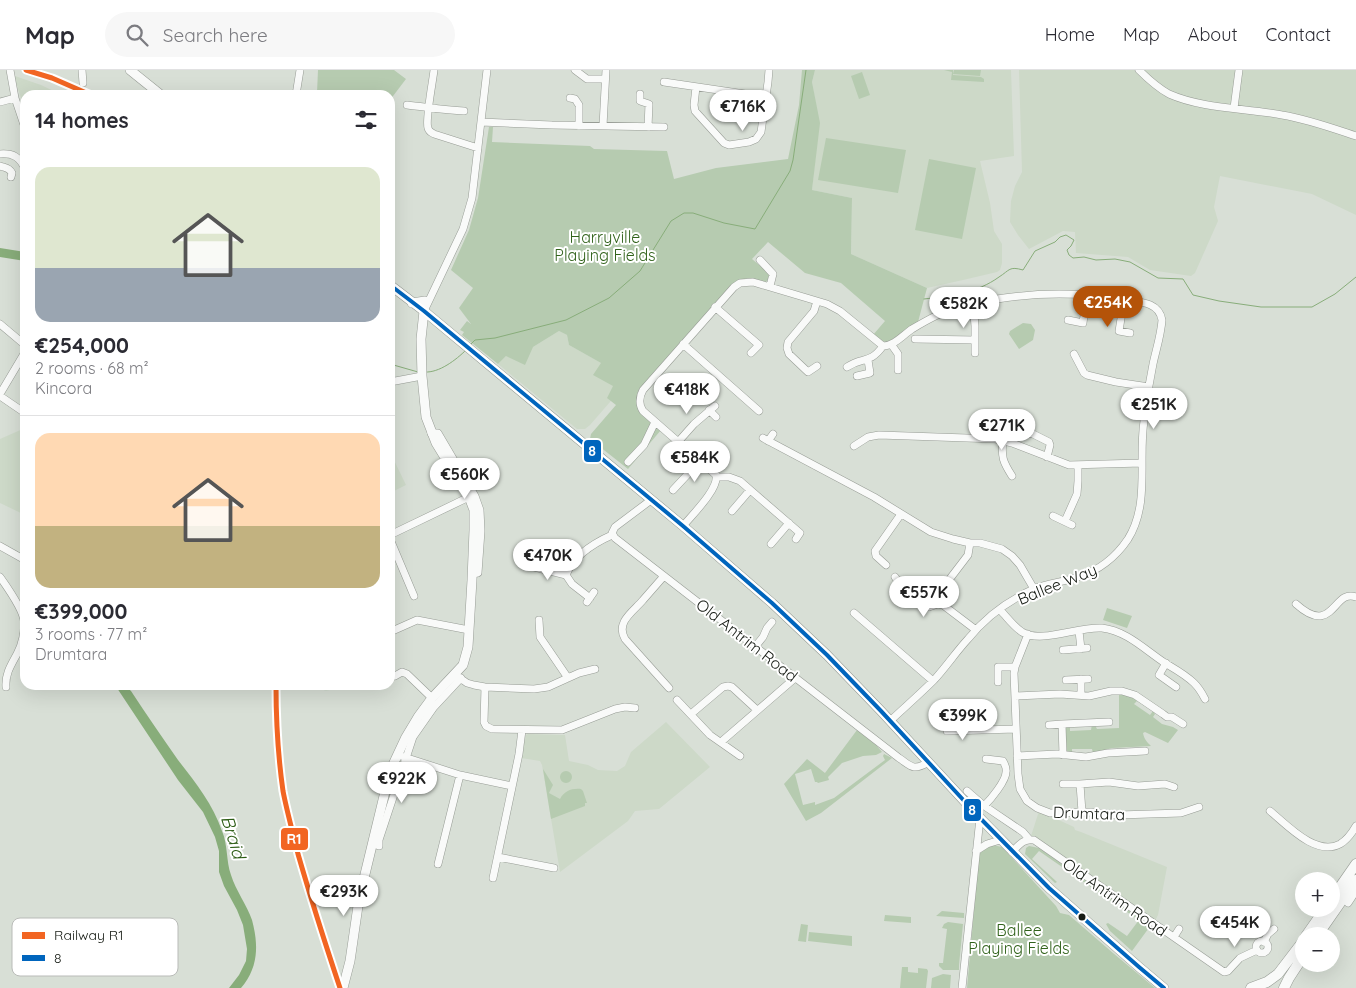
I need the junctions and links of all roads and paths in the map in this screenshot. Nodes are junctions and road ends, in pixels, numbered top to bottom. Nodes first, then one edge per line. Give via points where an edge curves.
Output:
1 (10, 70) edge
2 (82, 70) edge
3 (130, 70) edge
4 (144, 70) edge
5 (300, 70) edge
6 (434, 70) edge
7 (487, 70) edge
8 (575, 70) edge
9 (606, 70) edge
10 (769, 70) edge
11 (1140, 70) edge
12 (1239, 70) edge
13 (605, 80) junction
14 (664, 82) dead end
15 (83, 83) dead end
16 (148, 84) junction
17 (696, 87) junction
18 (155, 90) edge
19 (297, 90) edge
20 (640, 94) dead end
21 (766, 97) junction
22 (14, 98) junction
23 (570, 98) dead end
24 (0, 102) edge
25 (407, 105) dead end
26 (429, 108) junction
27 (1234, 108) junction
28 (464, 111) dead end
29 (20, 114) edge
30 (482, 122) junction
31 (579, 126) junction
32 (603, 126) junction
33 (648, 127) junction
34 (664, 128) dead end
35 (1356, 136) edge
36 (478, 148) junction
37 (0, 154) edge
38 (20, 156) edge
39 (0, 166) edge
40 (11, 178) dead end
41 (760, 260) dead end
42 (770, 286) junction
43 (395, 288) edge
44 (1087, 294) junction
45 (428, 298) junction
46 (1124, 300) junction
47 (817, 301) junction
48 (412, 303) junction
49 (973, 303) junction
50 (715, 307) junction
51 (424, 311) junction
52 (1068, 320) dead end
53 (0, 324) edge
54 (1130, 334) dead end
55 (915, 338) dead end
56 (975, 340) junction
57 (20, 341) edge
58 (683, 344) junction
59 (891, 344) junction
60 (883, 346) junction
61 (752, 353) dead end
62 (975, 353) dead end
63 (1074, 354) dead end
64 (868, 360) junction
65 (20, 361) edge
66 (817, 366) dead end
67 (847, 367) dead end
68 (898, 370) dead end
69 (422, 374) junction
70 (858, 376) dead end
71 (395, 381) edge
72 (1149, 387) junction
73 (0, 395) edge
74 (20, 409) edge
75 (759, 411) dead end
76 (716, 418) dead end
77 (655, 422) junction
78 (1018, 431) dead end
79 (431, 433) junction
80 (772, 434) dead end
81 (1003, 440) junction
82 (678, 442) junction
83 (854, 446) dead end
84 (630, 457) dead end
85 (1047, 457) junction
86 (700, 461) junction
87 (1142, 462) junction
88 (1078, 465) junction
89 (1012, 476) dead end
90 (717, 477) junction
91 (673, 490) dead end
92 (750, 490) junction
93 (469, 497) junction
94 (651, 500) junction
95 (477, 510) junction
96 (732, 511) dead end
97 (900, 514) junction
98 (1053, 516) dead end
99 (789, 523) junction
100 (683, 526) junction
101 (395, 534) edge
102 (612, 535) junction
103 (796, 538) dead end
104 (970, 543) junction
105 (771, 544) dead end
106 (0, 546) edge
107 (395, 549) edge
108 (20, 555) edge
109 (543, 560) dead end
110 (886, 565) dead end
111 (566, 575) junction
112 (664, 576) junction
113 (0, 577) edge
114 (895, 578) dead end
115 (1034, 589) junction
116 (939, 593) dead end
117 (414, 596) dead end
118 (1356, 597) edge
119 (590, 598) dead end
120 (1296, 604) dead end
121 (20, 610) edge
122 (1000, 610) junction
123 (854, 613) dead end
124 (539, 620) dead end
125 (772, 622) dead end
126 (395, 630) edge
127 (469, 630) junction
128 (976, 630) junction
129 (1079, 631) junction
130 (1028, 634) junction
131 (20, 646) edge
132 (755, 647) junction
133 (1063, 650) dead end
134 (1166, 663) junction
135 (1015, 667) junction
136 (595, 669) dead end
137 (396, 676) dead end
138 (458, 676) junction
139 (568, 678) junction
140 (794, 678) junction
141 (1066, 680) dead end
142 (933, 681) junction
143 (998, 682) dead end
144 (6, 686) dead end
145 (1176, 686) dead end
146 (486, 687) junction
147 (669, 688) dead end
148 (1209, 688) dead end
149 (1081, 695) junction
150 (1015, 696) junction
151 (432, 698) junction
152 (678, 700) dead end
153 (635, 708) dead end
154 (983, 709) dead end
155 (757, 710) junction
156 (946, 710) dead end
157 (691, 714) junction
158 (890, 721) junction
159 (1109, 722) dead end
160 (1062, 724) junction
161 (1183, 724) dead end
162 (1049, 725) dead end
163 (1016, 728) junction
164 (522, 730) junction
165 (976, 730) junction
166 (721, 742) junction
167 (1145, 751) dead end
168 (1063, 755) junction
169 (401, 756) junction
170 (740, 756) dead end
171 (1017, 756) junction
172 (986, 759) dead end
173 (927, 763) junction
174 (460, 775) junction
175 (1063, 784) dead end
176 (1080, 784) junction
177 (512, 786) junction
178 (1174, 786) dead end
179 (967, 791) dead end
180 (984, 806) junction
181 (1199, 807) dead end
182 (1270, 811) dead end
183 (1082, 812) junction
184 (980, 818) junction
185 (1356, 826) edge
186 (1028, 839) junction
187 (1000, 840) junction
188 (379, 846) dead end
189 (976, 851) junction
190 (1012, 852) junction
191 (498, 857) junction
192 (438, 864) dead end
193 (1356, 864) edge
194 (554, 868) dead end
195 (493, 878) dead end
196 (1356, 880) edge
197 (1340, 887) edge
198 (1356, 891) edge
199 (1340, 899) edge
200 (1348, 903) joint
201 (1340, 912) edge
202 (1324, 917) edge
203 (1315, 927) edge
204 (1179, 929) dead end
205 (1274, 929) dead end
206 (1174, 937) junction
207 (1295, 952) edge
208 (1295, 969) edge
209 (1162, 986) edge
210 (343, 988) edge
211 (962, 988) edge
212 (1169, 988) edge
213 (1251, 988) edge
214 (1284, 988) edge

1 - 22 street
2 - 15 street
3 - 16 main road
4 - 16 main road
5 - 19 street
6 - 26 street
7 - 30 street
8 - 13 street via 587,79
9 - 13 street
10 - 21 street
11 - 27 street via 1161,89 1175,96
12 - 27 street
13 - 32 street
14 - 17 street
16 - 18 main road
17 - 21 street
17 - 21 street via 696,112 727,144 749,142 758,136 762,129
20 - 33 street via 640,101 648,104
22 - 24 street
22 - 29 street
23 - 31 street via 575,99 579,106
25 - 26 street
26 - 28 street
26 - 36 street via 427,127 431,133
27 - 35 street via 1294,117
30 - 31 street
30 - 36 street
31 - 32 street
32 - 33 street
33 - 34 street
36 - 45 street via 468,213
37 - 38 street
39 - 40 street via 11,170
41 - 42 street via 773,274
42 - 47 street
42 - 50 street via 740,283
43 - 48 main road
44 - 46 street, Ballee Way
44 - 49 street, Ballee Way via 1031,294
44 - 52 street via 1083,323
45 - 48 main road
45 - 51 street via 430,302
46 - 54 street via 1119,331
46 - 72 street, Ballee Way via 1153,306 1162,317
47 - 60 street via 840,311
47 - 66 street via 814,311 788,342 787,349 808,372
48 - 51 main road
49 - 56 street
49 - 59 street, Ballee Way via 948,310
50 - 58 street
50 - 61 street via 759,345
51 - 69 main road
51 - 94 main road
53 - 57 street
55 - 56 street
56 - 62 street
58 - 75 street
58 - 77 street via 641,394 642,409
59 - 60 street, Ballee Way
59 - 68 street via 898,354
60 - 64 street
63 - 72 street via 1087,375
64 - 67 street
64 - 70 street via 870,373
65 - 73 street
69 - 71 street
69 - 79 main road
72 - 87 street, Ballee Way via 1141,440
73 - 74 street
76 - 82 street via 712,408
77 - 82 street
77 - 84 street via 644,444
78 - 85 street via 1049,442
79 - 93 main road
79 - 95 street via 438,433 475,496
80 - 97 street via 766,440
81 - 83 street via 865,436
81 - 85 street
81 - 89 street via 1002,457
82 - 86 street
85 - 88 street
86 - 90 street
86 - 91 street
87 - 88 street
87 - 115 street, Ballee Way via 1138,519 1120,550 1078,578
88 - 98 street via 1077,492 1068,523
90 - 92 street via 736,479
90 - 100 street via 712,489
92 - 96 street
92 - 99 street
93 - 95 main road
93 - 101 street
94 - 100 main road
94 - 102 street via 615,527
95 - 127 main road
97 - 104 street via 931,532
97 - 110 street via 875,551
99 - 103 street via 800,534
99 - 105 street
100 - 158 main road via 801,630
102 - 111 street via 583,553
102 - 112 street, Old Antrim Road
104 - 115 street via 980,542 1006,551 1020,565
104 - 116 street via 968,555
106 - 108 street
107 - 117 street
109 - 111 street via 538,568
111 - 119 street
112 - 132 street, Old Antrim Road
112 - 147 street via 627,616 622,632
113 - 121 street
114 - 128 street via 924,606 942,605
115 - 122 street, Ballee Way
118 - 120 street via 1343,598 1328,614 1319,616
122 - 128 street, Ballee Way
122 - 130 street via 1017,628
123 - 142 street
124 - 139 street via 540,637
125 - 132 street
126 - 127 street via 417,620
127 - 138 main road via 466,656
128 - 142 street, Ballee Way
129 - 130 street via 1038,636
129 - 133 street via 1084,649
129 - 134 street via 1098,628 1114,631
130 - 135 street, Drumtara
131 - 144 street via 5,678
132 - 140 street, Old Antrim Road
134 - 145 street via 1159,675
134 - 148 street via 1190,679 1203,696
135 - 143 street via 998,667
135 - 150 street, Drumtara
136 - 139 street
137 - 151 street via 402,672 407,674
138 - 146 street via 470,684
138 - 151 main road
138 - 169 street
139 - 146 street via 539,689
140 - 155 street
140 - 173 street, Old Antrim Road via 907,763 919,767
141 - 149 street via 1085,679
142 - 158 street, Ballee Way
146 - 164 street via 486,726
149 - 150 street
149 - 161 street via 1118,690 1129,692 1167,717 1174,714
150 - 163 street, Drumtara
151 - 169 main road via 414,723
152 - 157 street
153 - 164 street via 615,709 562,730
154 - 165 street via 975,709
155 - 157 street via 728,686
155 - 166 street
156 - 165 street via 948,731
157 - 166 street
158 - 173 main road
159 - 160 street
160 - 162 street
160 - 168 street
163 - 165 street
163 - 171 street, Drumtara
164 - 177 street
166 - 170 street
167 - 168 street via 1086,757
168 - 171 street
169 - 174 street
169 - 188 street
169 - 210 main road via 390,771 370,850
171 - 183 street, Drumtara via 1018,782 1030,803 1050,813
172 - 180 street via 1003,761 1006,774
173 - 184 main road
174 - 177 street
174 - 192 street
175 - 176 street
176 - 178 street via 1109,782
176 - 183 street
177 - 191 street
179 - 180 street, Old Antrim Road
180 - 186 street, Old Antrim Road via 1023,832
181 - 183 street, Drumtara via 1181,813 1119,816
182 - 185 street via 1289,828 1320,847 1340,844
184 - 187 main road
184 - 189 street
186 - 190 street
186 - 206 street, Old Antrim Road via 1034,840
187 - 189 street
187 - 190 main road
189 - 211 street
190 - 209 main road
191 - 194 street
191 - 195 street
193 - 197 highway
196 - 199 highway
198 - 200 street
200 - 201 highway
202 - 203 highway
204 - 206 street
205 - 206 street, Old Antrim Road via 1264,942 1258,943 1257,950 1240,958 1226,972
207 - 213 highway via 1278,974
208 - 214 highway
209 - 212 main road

